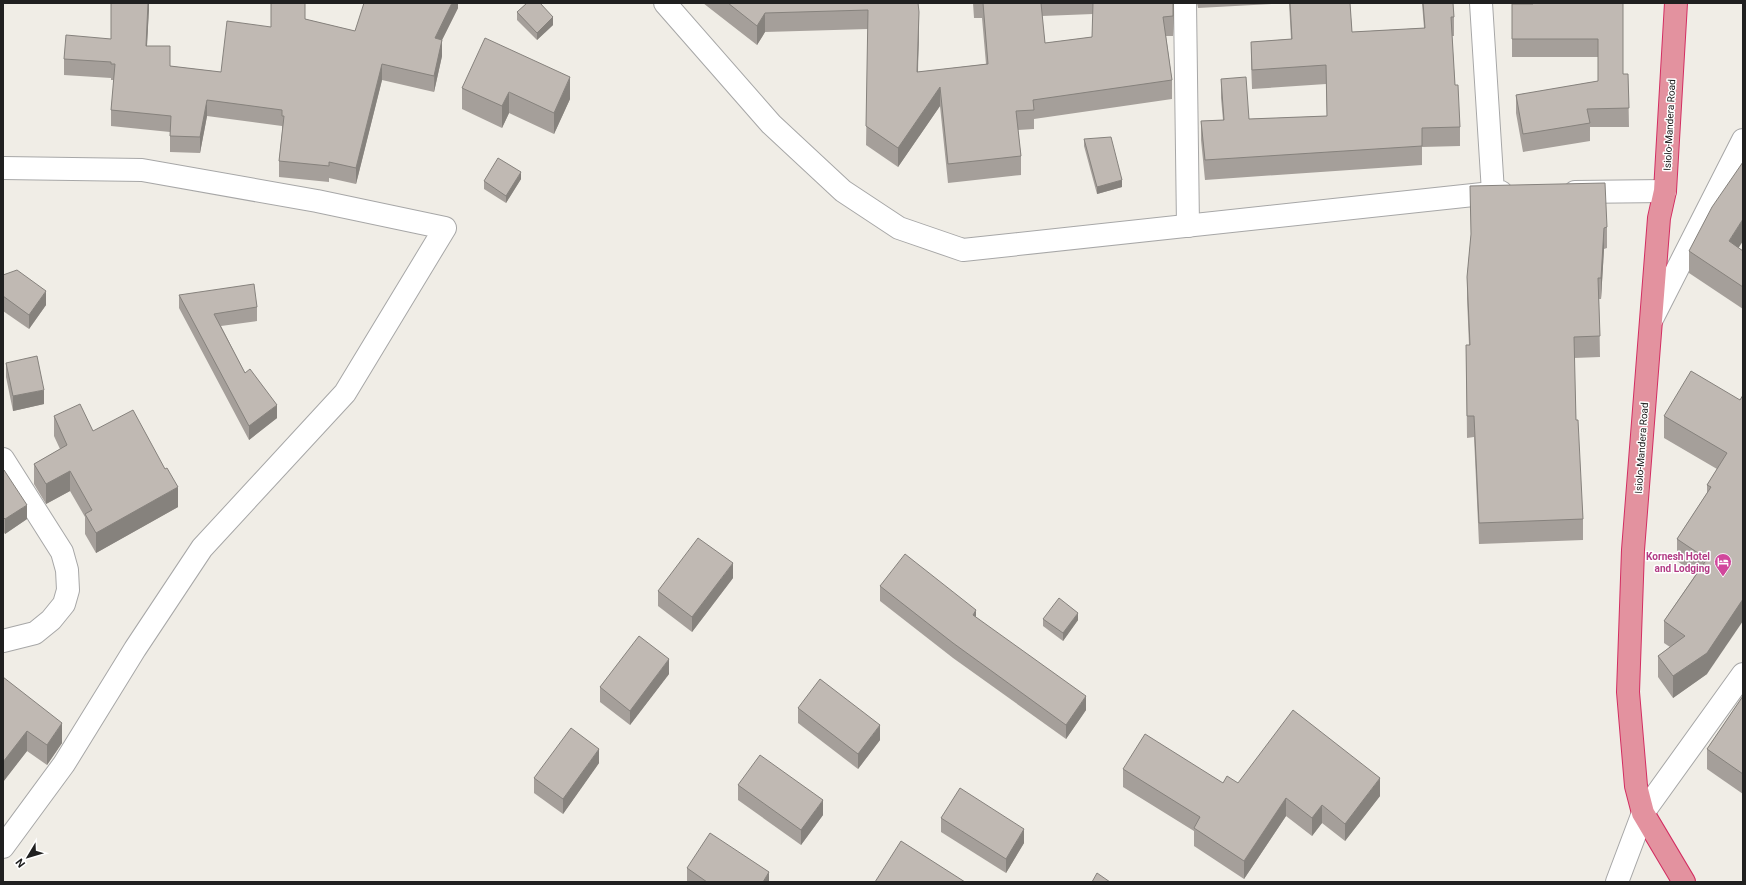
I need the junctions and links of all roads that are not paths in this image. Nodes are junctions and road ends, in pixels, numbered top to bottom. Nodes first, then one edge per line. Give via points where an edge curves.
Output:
1 (665, 3) edge
2 (1185, 3) edge
3 (1481, 3) edge
4 (1676, 3) edge
5 (1743, 140) edge
6 (3, 168) edge
7 (1665, 191) junction
8 (1493, 192) junction
9 (1524, 192) edge
10 (1556, 192) edge
11 (1188, 226) junction
12 (1652, 319) junction
13 (3, 459) edge
14 (3, 641) edge
15 (1743, 674) edge
16 (1643, 813) junction
17 (3, 847) edge
18 (1617, 882) edge
19 (1684, 882) edge

1 - 11 street via 772,124 843,191 899,228 963,250
2 - 11 street
3 - 8 street
4 - 7 highway, Isiolo-Mandera Road
5 - 12 street
6 - 17 street via 142,170 317,201 445,228 345,393 202,548 135,649 64,764
7 - 10 street
7 - 12 highway, Isiolo-Mandera Road via 1659,218
8 - 9 street
8 - 11 street
12 - 16 highway, Isiolo-Mandera Road via 1633,550 1628,692 1636,786
13 - 14 street via 62,552 68,570 68,590 64,604 51,620 35,633
15 - 16 street
16 - 18 street
16 - 19 highway, Isiolo-Mandera Road

